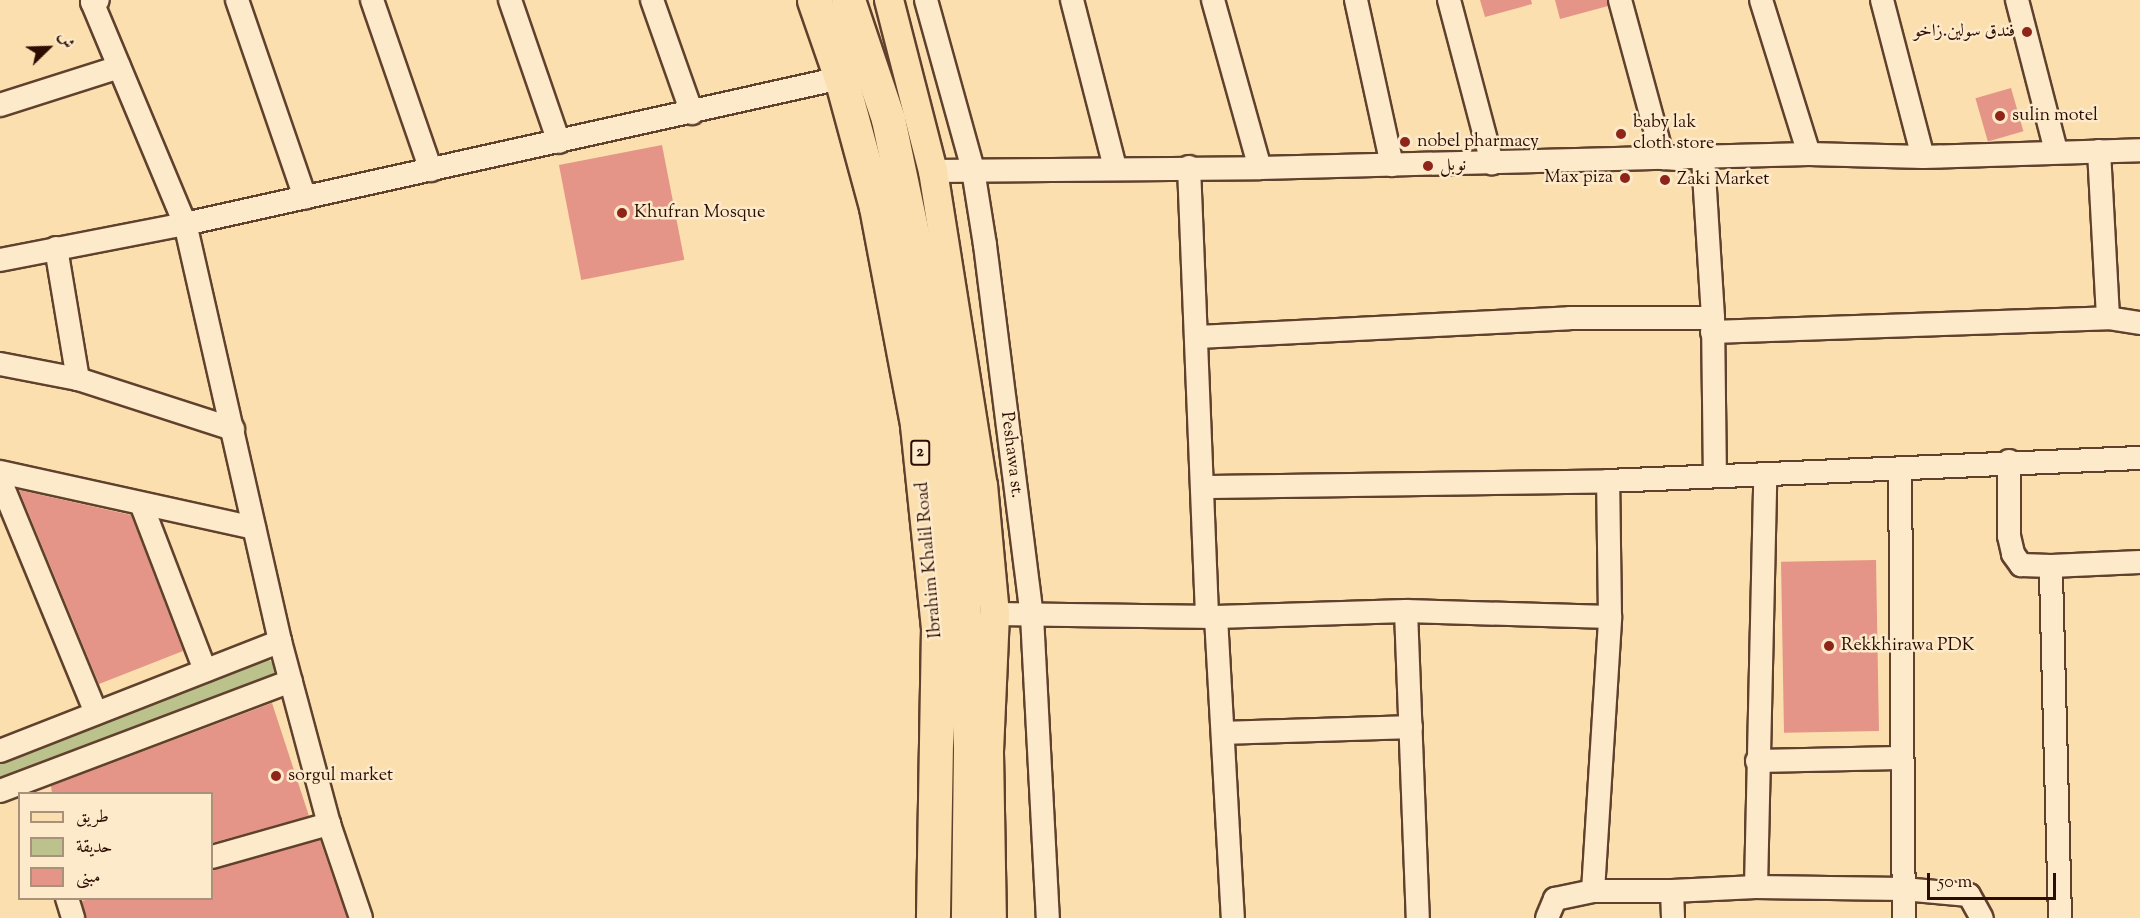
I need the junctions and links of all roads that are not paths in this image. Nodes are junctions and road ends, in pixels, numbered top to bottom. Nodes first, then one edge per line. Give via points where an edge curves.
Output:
1 (237, 0) edge
2 (372, 0) edge
3 (510, 0) edge
4 (652, 0) edge
5 (814, 0) edge
6 (848, 0) edge
7 (889, 0) edge
8 (926, 0) edge
9 (1072, 0) edge
10 (1213, 0) edge
11 (1356, 0) edge
12 (1449, 0) edge
13 (1620, 0) edge
14 (1761, 0) edge
15 (1882, 0) edge
16 (2017, 0) edge
17 (94, 1) edge
18 (119, 67) junction
19 (841, 78) junction
20 (0, 105) edge
21 (692, 113) junction
22 (559, 142) junction
23 (2140, 150) edge
24 (2056, 151) junction
25 (2099, 151) junction
26 (1809, 154) junction
27 (1923, 157) junction
28 (1703, 158) junction
29 (1678, 159) junction
30 (1492, 162) junction
31 (1392, 165) junction
32 (1115, 167) junction
33 (1189, 168) junction
34 (1260, 168) junction
35 (431, 170) junction
36 (973, 170) junction
37 (933, 171) junction
38 (304, 198) junction
39 (185, 224) junction
40 (56, 248) junction
41 (0, 260) edge
42 (2108, 318) junction
43 (2140, 323) edge
44 (1713, 325) junction
45 (1198, 337) junction
46 (0, 363) edge
47 (78, 379) junction
48 (232, 429) junction
49 (2140, 458) edge
50 (2009, 461) junction
51 (1900, 471) junction
52 (0, 472) edge
53 (1714, 476) junction
54 (1765, 476) junction
55 (0, 480) edge
56 (1608, 481) junction
57 (1203, 487) junction
58 (142, 506) junction
59 (254, 528) junction
60 (2140, 562) edge
61 (2051, 566) junction
62 (1406, 611) junction
63 (995, 614) junction
64 (1032, 616) junction
65 (1212, 617) junction
66 (1610, 617) junction
67 (280, 641) junction
68 (205, 670) junction
69 (291, 681) junction
70 (96, 713) junction
71 (1411, 728) junction
72 (1222, 733) junction
73 (0, 751) edge
74 (1900, 758) junction
75 (1757, 760) junction
76 (35, 786) edge
77 (0, 791) edge
78 (329, 824) junction
79 (213, 857) edge
80 (1755, 887) junction
81 (1903, 889) junction
82 (1593, 891) junction
83 (1672, 891) junction
84 (68, 900) edge
85 (73, 918) edge
86 (361, 918) edge
87 (933, 918) edge
88 (968, 918) edge
89 (992, 918) edge
90 (1048, 918) edge
91 (1233, 918) edge
92 (1418, 918) edge
93 (1547, 918) edge
94 (1673, 918) edge
95 (1904, 918) edge
96 (1982, 918) edge
97 (2060, 918) edge

1 - 38 street
2 - 35 street
3 - 22 street
4 - 21 street
5 - 19 highway, Ibrahim Khalil Road / 2
6 - 88 highway, Ibrahim Khalil Road / 2 via 888,119 925,295 949,444 962,571 970,737
7 - 37 main road
8 - 36 street, Peshawa st.
9 - 32 street
10 - 34 street
11 - 31 street
12 - 30 street
13 - 29 street via 1663,158
14 - 26 street
15 - 27 street
16 - 24 street
17 - 18 street
18 - 20 street
18 - 39 street
19 - 21 street
19 - 87 highway, Ibrahim Khalil Road / 2 via 876,207 917,425 938,628
21 - 22 street
22 - 35 street
23 - 25 street
24 - 25 street
24 - 27 street
25 - 42 street
26 - 27 street
26 - 28 street
28 - 29 street
28 - 44 street
29 - 30 street
30 - 31 street
31 - 34 street
32 - 33 street
32 - 36 street
33 - 34 street
33 - 45 street
35 - 38 street
36 - 37 street
36 - 64 street, Peshawa st.
37 - 63 main road via 967,373
38 - 39 street
39 - 40 street
39 - 48 street
40 - 41 street
40 - 47 street
42 - 43 street
42 - 44 street
44 - 45 street via 1570,318
44 - 53 street
45 - 57 street
46 - 47 street
47 - 48 street
48 - 59 street
49 - 50 street
50 - 51 street
50 - 61 street via 2009,536 2013,554 2021,565
51 - 54 street
51 - 74 street
52 - 58 street
53 - 54 street
53 - 56 street
54 - 75 street
55 - 70 street
56 - 57 street
56 - 66 street
57 - 65 street
58 - 59 street
58 - 68 street
59 - 67 street
60 - 61 street
61 - 97 street
62 - 65 street
62 - 66 street
62 - 71 street
63 - 64 street
63 - 89 main road via 989,753
64 - 65 street
64 - 90 street, Peshawa st.
65 - 72 street
66 - 82 street
67 - 68 street
67 - 69 street
68 - 70 street
69 - 76 street
69 - 78 street
70 - 73 street
71 - 72 street
71 - 92 street
72 - 91 street
74 - 75 street
74 - 81 street
75 - 80 street
76 - 77 street
78 - 79 street
78 - 86 street
80 - 81 street
80 - 83 street
81 - 95 street
81 - 96 street via 1969,895
82 - 83 street
82 - 93 street via 1555,899
83 - 94 street
84 - 85 street

